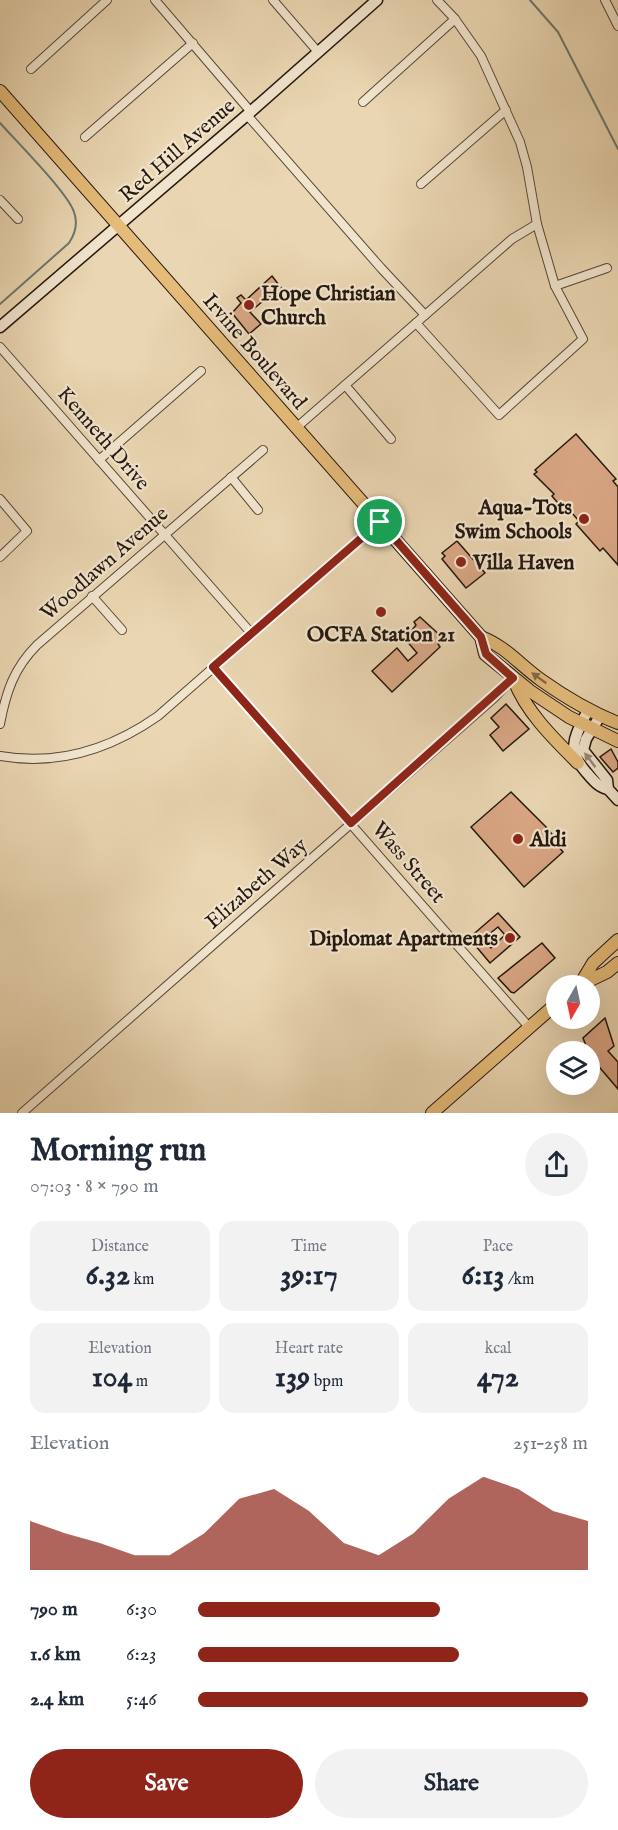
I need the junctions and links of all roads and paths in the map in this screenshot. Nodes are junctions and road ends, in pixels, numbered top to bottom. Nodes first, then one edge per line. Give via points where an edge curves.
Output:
1 (107, 0) edge
2 (155, 0) edge
3 (273, 0) edge
4 (377, 0) edge
5 (437, 0) edge
6 (605, 0) edge
7 (455, 19) junction
8 (618, 26) edge
9 (193, 43) junction
10 (318, 52) junction
11 (31, 69) dead end
12 (0, 91) edge
13 (363, 102) dead end
14 (506, 110) junction
15 (249, 114) junction
16 (85, 137) dead end
17 (421, 184) dead end
18 (0, 200) edge
19 (18, 219) dead end
20 (537, 224) junction
21 (118, 226) junction
22 (607, 268) dead end
23 (555, 286) junction
24 (425, 315) junction
25 (416, 323) junction
26 (0, 327) edge
27 (0, 347) edge
28 (201, 371) dead end
29 (345, 385) junction
30 (296, 428) junction
31 (391, 439) dead end
32 (263, 450) dead end
33 (99, 460) junction
34 (231, 477) junction
35 (0, 499) edge
36 (258, 510) dead end
37 (380, 522) junction
38 (165, 534) junction
39 (0, 557) edge
40 (93, 596) junction
41 (122, 630) dead end
42 (252, 634) junction
43 (481, 637) junction
44 (213, 667) junction
45 (513, 678) junction
46 (588, 710) junction
47 (600, 716) junction
48 (618, 723) edge
49 (0, 724) edge
50 (587, 726) junction
51 (618, 741) edge
52 (0, 756) edge
53 (578, 763) junction
54 (608, 789) junction
55 (618, 800) edge
56 (351, 823) junction
57 (618, 940) edge
58 (618, 963) edge
59 (586, 975) edge
60 (600, 975) edge
61 (546, 1013) edge
62 (529, 1027) junction
63 (22, 1113) edge
64 (432, 1113) edge

1 - 11 street
2 - 9 street
3 - 10 street
4 - 10 main road, Red Hill Avenue
5 - 7 street
6 - 8 street
7 - 13 street
7 - 14 street via 481,56
9 - 15 street
9 - 16 street
10 - 15 main road, Red Hill Avenue
12 - 21 main road, Irvine Boulevard
14 - 17 street
14 - 20 street via 527,167
15 - 21 main road, Red Hill Avenue
15 - 24 street
18 - 19 street
20 - 23 street
20 - 24 street via 512,239
21 - 26 main road, Red Hill Avenue
21 - 30 main road, Irvine Boulevard
22 - 23 street
23 - 25 street via 583,339 499,415
24 - 25 street
25 - 29 street
27 - 33 street, Kenneth Drive
28 - 33 street
29 - 30 street
29 - 31 street
30 - 37 main road, Irvine Boulevard
32 - 34 street, Woodlawn Avenue
33 - 38 street, Kenneth Drive
34 - 36 street
34 - 38 street, Woodlawn Avenue
35 - 39 street via 27,531
37 - 42 street
37 - 43 main road, Irvine Boulevard
38 - 40 street, Woodlawn Avenue
38 - 42 street, Kenneth Drive
40 - 41 street
40 - 49 street, Woodlawn Avenue via 20,664 10,683
42 - 44 street
43 - 45 main road, Irvine Boulevard via 486,654
46 -> 43 main road, Irvine Boulevard via 540,679 497,643
44 - 52 street via 158,716 118,740 63,757
44 - 56 street, Wass Street
45 - 50 main road, Irvine Boulevard via 552,707
45 - 53 main road via 528,707
45 - 56 street, Elizabeth Way
46 - 47 main road, Irvine Boulevard
46 - 50 main road
47 - 48 main road, Irvine Boulevard
47 - 50 main road
50 - 51 main road, Irvine Boulevard
50 - 53 main road via 574,742
54 -> 50 main road via 607,780 583,750
53 - 54 main road via 599,787
54 - 55 main road
56 - 62 street, Wass Street
56 - 63 street, Elizabeth Way
57 - 59 main road
58 - 60 main road
61 - 62 main road
62 - 64 main road

